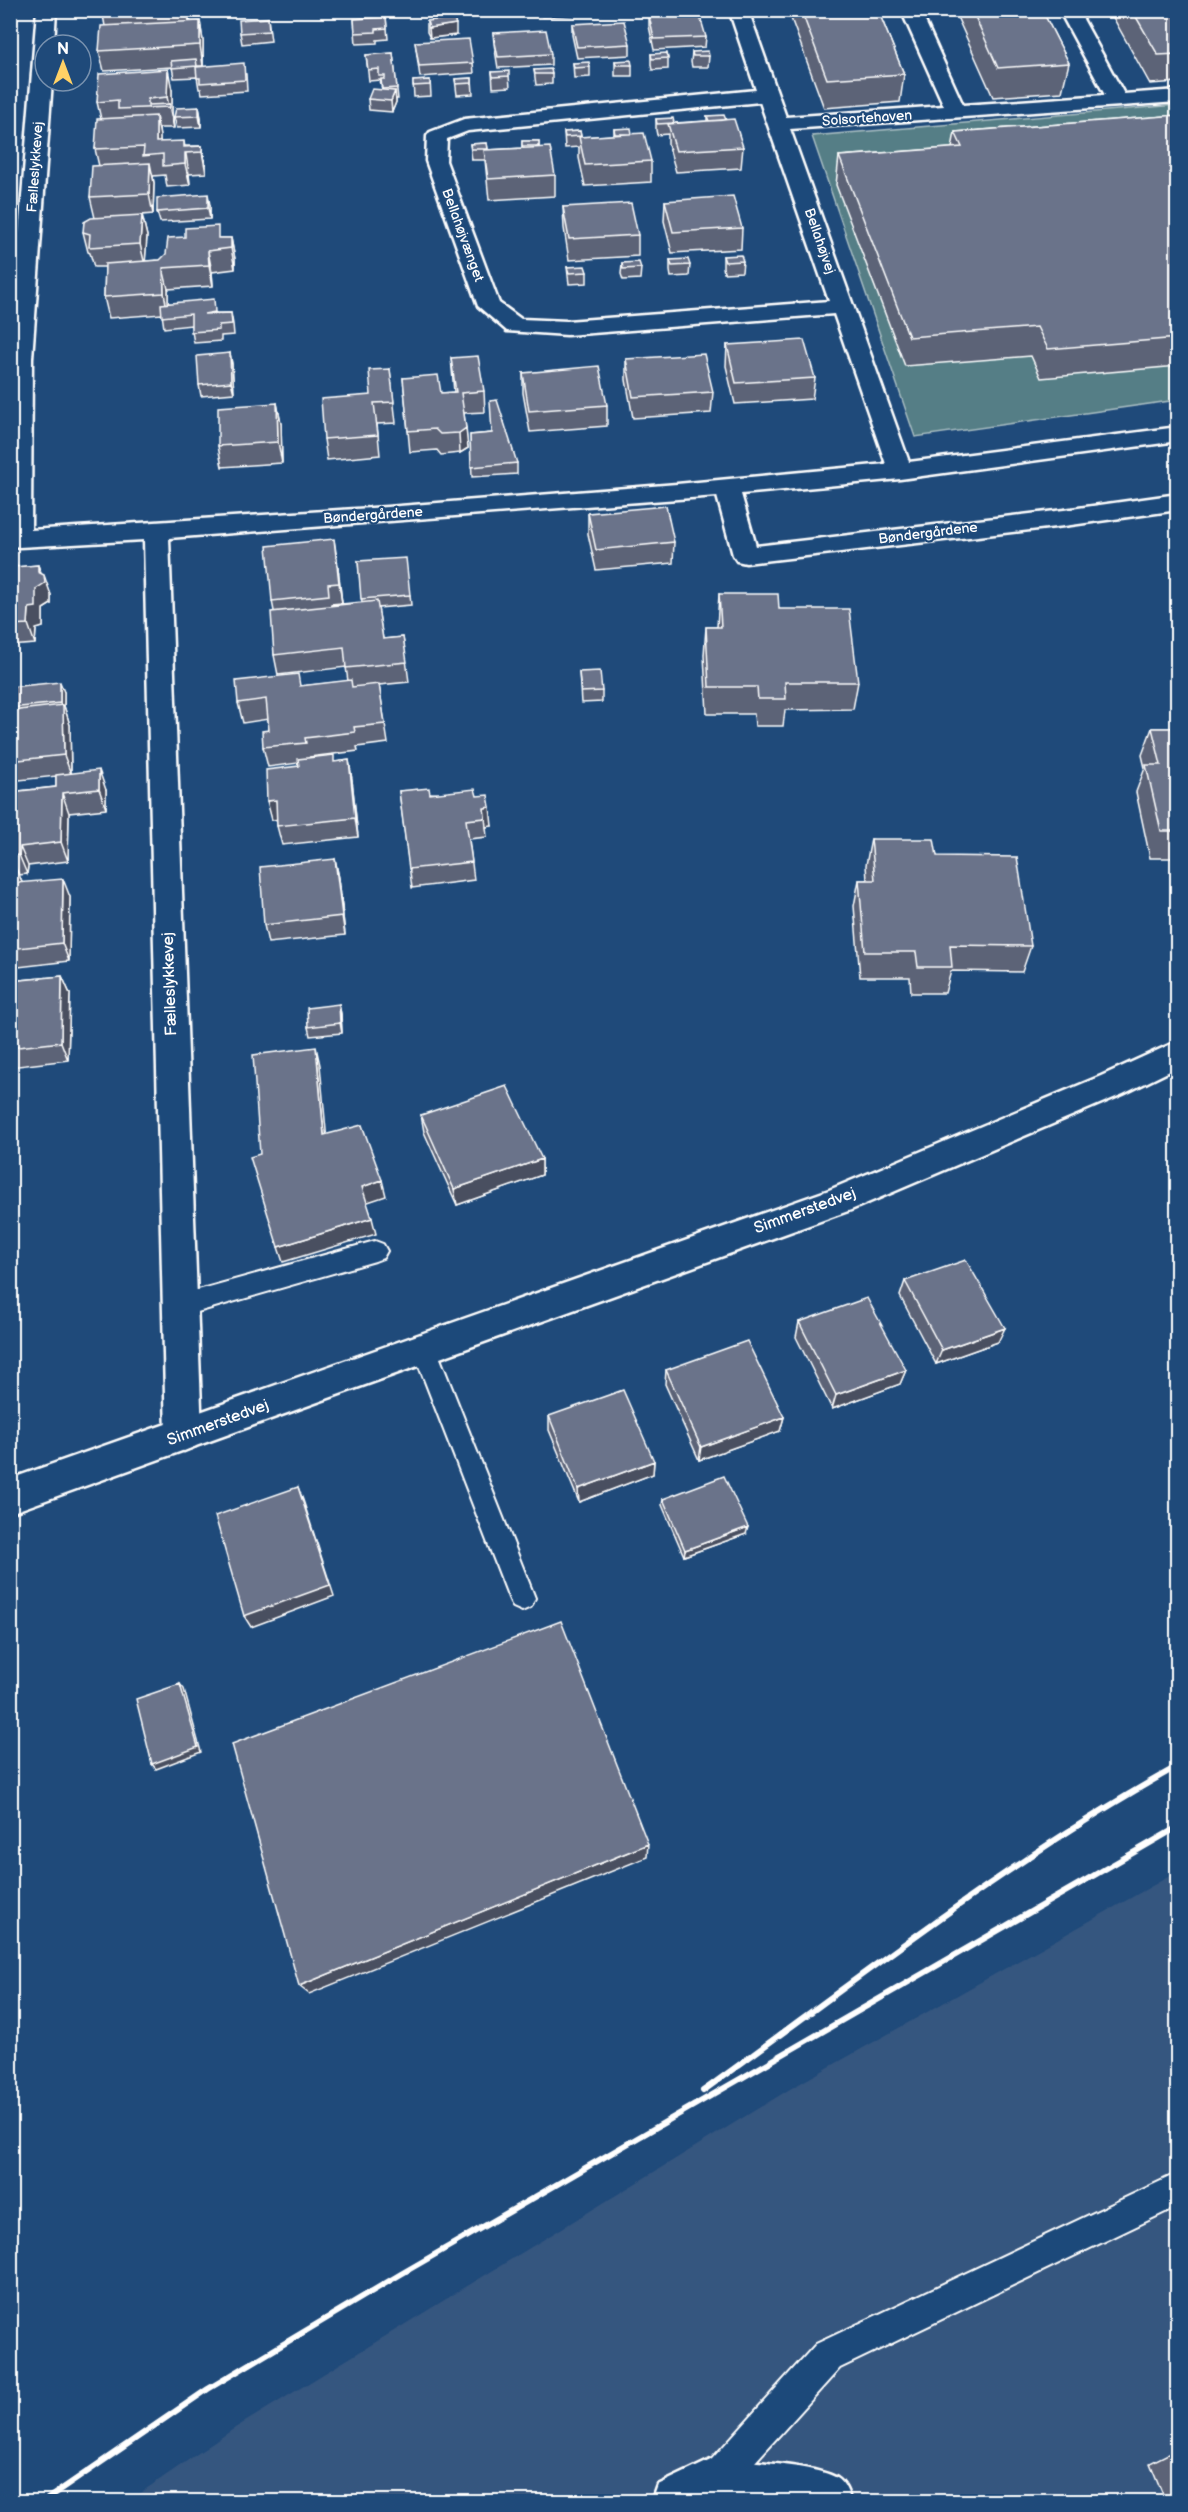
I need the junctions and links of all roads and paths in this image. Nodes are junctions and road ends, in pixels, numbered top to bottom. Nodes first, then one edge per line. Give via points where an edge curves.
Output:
1 (47, 10) edge
2 (738, 10) edge
3 (910, 10) edge
4 (1068, 10) edge
5 (766, 95) junction
6 (1178, 96) edge
7 (1118, 100) junction
8 (956, 111) junction
9 (777, 124) junction
10 (843, 307) junction
11 (16, 358) edge
12 (1178, 434) edge
13 (900, 471) junction
14 (727, 488) junction
15 (1178, 502) edge
16 (156, 532) junction
17 (19, 538) joint
18 (1178, 1053) edge
19 (375, 1251) dead end
20 (180, 1306) junction
21 (424, 1348) junction
22 (184, 1435) junction
23 (10, 1496) edge
24 (522, 1599) dead end
25 (1178, 2188) edge
26 (715, 2481) junction
27 (675, 2502) edge
28 (828, 2502) edge

1 - 11 street, Fælleslykkevej
2 - 5 street, Bellahøjvej
3 - 8 street
4 - 7 street
5 - 9 street, Bellahøjvej
5 - 10 street, Bellahøjvænget via 464,125 437,136 436,161 489,306 514,326 567,328
6 - 7 street, Solsortehaven
7 - 8 street, Solsortehaven
8 - 9 street, Solsortehaven
9 - 10 street, Bellahøjvej
10 - 13 street, Bellahøjvej
11 - 17 street, Fælleslykkevej
12 - 13 street, Bøndergårdene
13 - 14 street, Bøndergårdene
14 - 15 street, Bøndergårdene via 746,555
14 - 16 street, Bøndergårdene
16 - 17 street, Bøndergårdene
16 - 20 street, Fælleslykkevej
18 - 21 street, Simmerstedvej via 1112,1085 840,1200
19 - 20 lane
20 - 22 street, Fælleslykkevej
21 - 22 street, Simmerstedvej
21 - 24 lane
22 - 23 street, Simmerstedvej
25 - 26 lane via 828,2356
26 - 27 street
26 - 28 street via 821,2495

